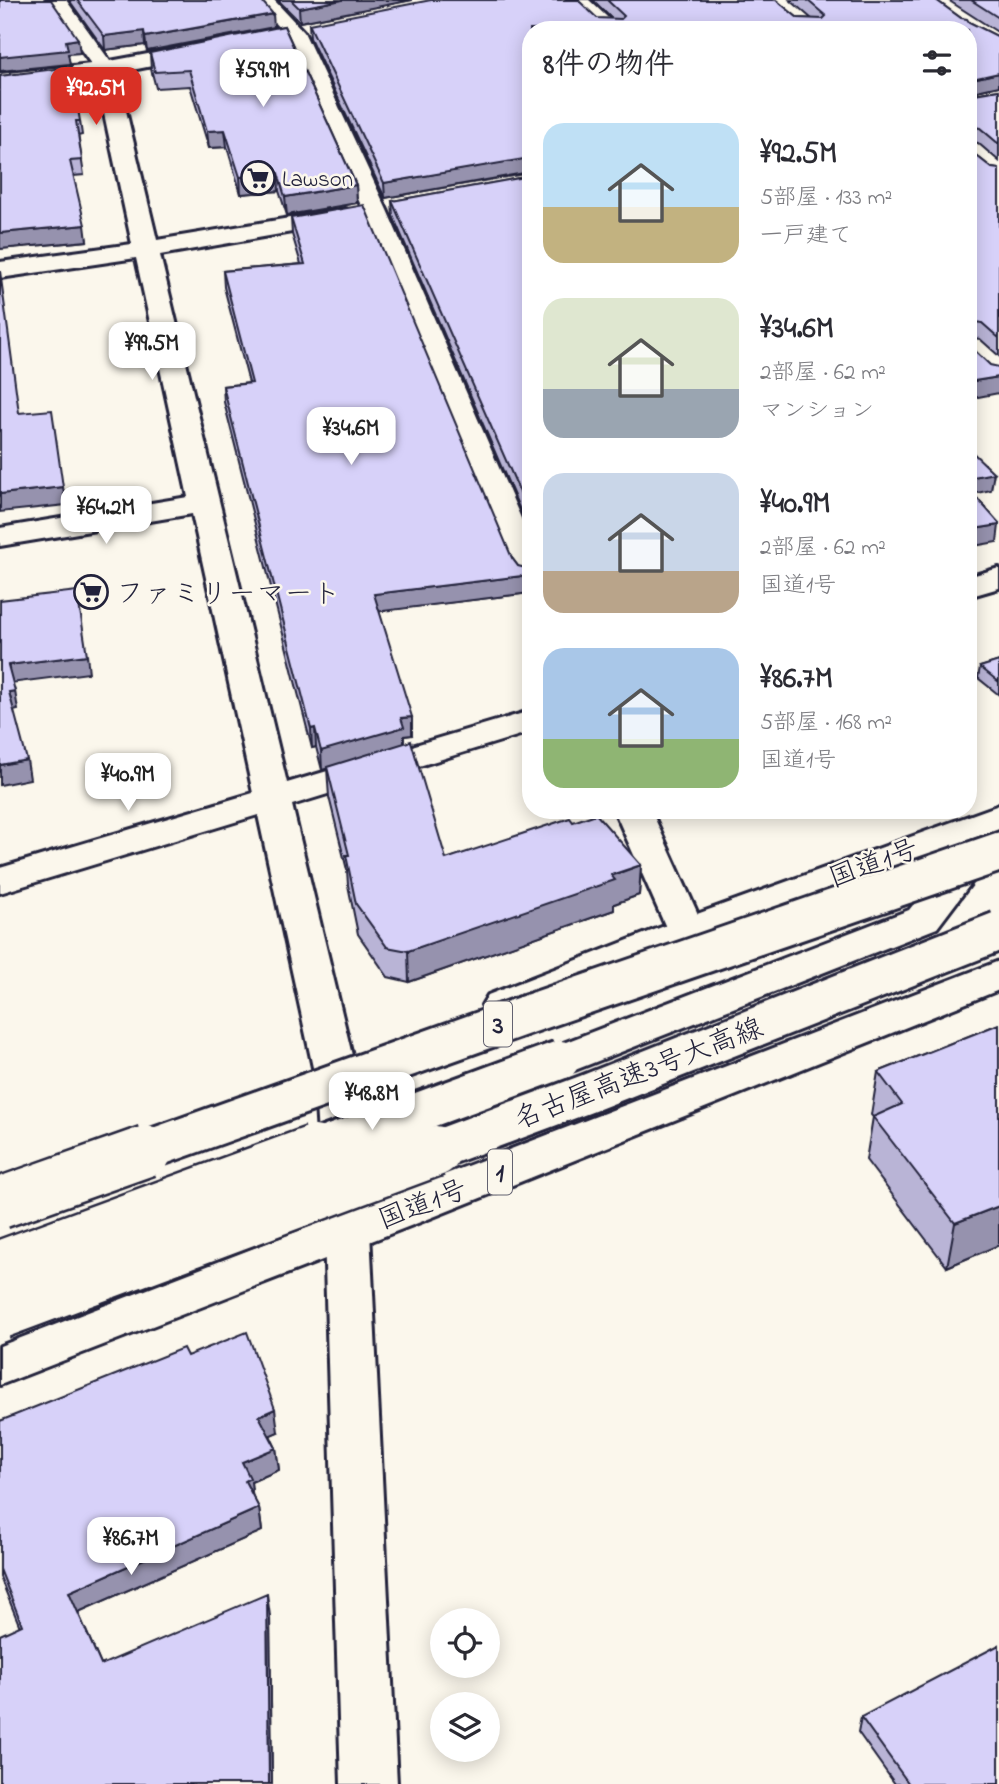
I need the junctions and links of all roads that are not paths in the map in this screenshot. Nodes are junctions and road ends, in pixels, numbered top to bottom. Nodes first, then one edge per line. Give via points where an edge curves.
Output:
1 (56, 0) edge
2 (263, 0) edge
3 (577, 0) edge
4 (601, 21) edge
5 (321, 27) edge
6 (294, 32) junction
7 (267, 37) edge
8 (226, 45) edge
9 (105, 69) junction
10 (0, 81) edge
11 (400, 205) edge
12 (374, 210) junction
13 (147, 250) junction
14 (0, 270) edge
15 (204, 503) junction
16 (0, 537) edge
17 (522, 556) edge
18 (999, 578) edge
19 (977, 584) edge
20 (522, 723) edge
21 (272, 800) junction
22 (999, 816) edge
23 (636, 819) edge
24 (999, 823) edge
25 (999, 852) edge
26 (0, 881) edge
27 (999, 931) edge
28 (686, 932) junction
29 (999, 975) edge
30 (335, 1072) junction
31 (0, 1187) edge
32 (0, 1203) edge
33 (347, 1232) junction
34 (0, 1266) edge
35 (0, 1313) edge
36 (0, 1366) edge
37 (369, 1784) edge

1 - 9 main road
2 - 6 main road
3 - 4 main road
5 - 6 main road
6 - 7 main road
6 - 12 main road
8 - 9 main road
9 - 10 main road
9 - 13 main road
11 - 12 main road
12 - 13 main road
12 - 17 main road
13 - 14 main road
13 - 15 main road
15 - 16 main road
15 - 21 main road
18 - 19 main road
20 - 21 main road
21 - 26 main road
21 - 30 main road
22 - 28 main road, 国道1号
23 - 28 main road
24 - 34 main road, bridge via 923,919 560,1060
25 - 32 main road, 3, bridge
27 - 35 main road, 名古屋高速3号大高線, bridge via 586,1094
28 - 30 main road, 国道1号
29 - 33 main road, 国道1号 / 1
30 - 31 main road, 国道1号
30 - 33 main road
33 - 36 main road, 国道1号 / 1
33 - 37 main road

